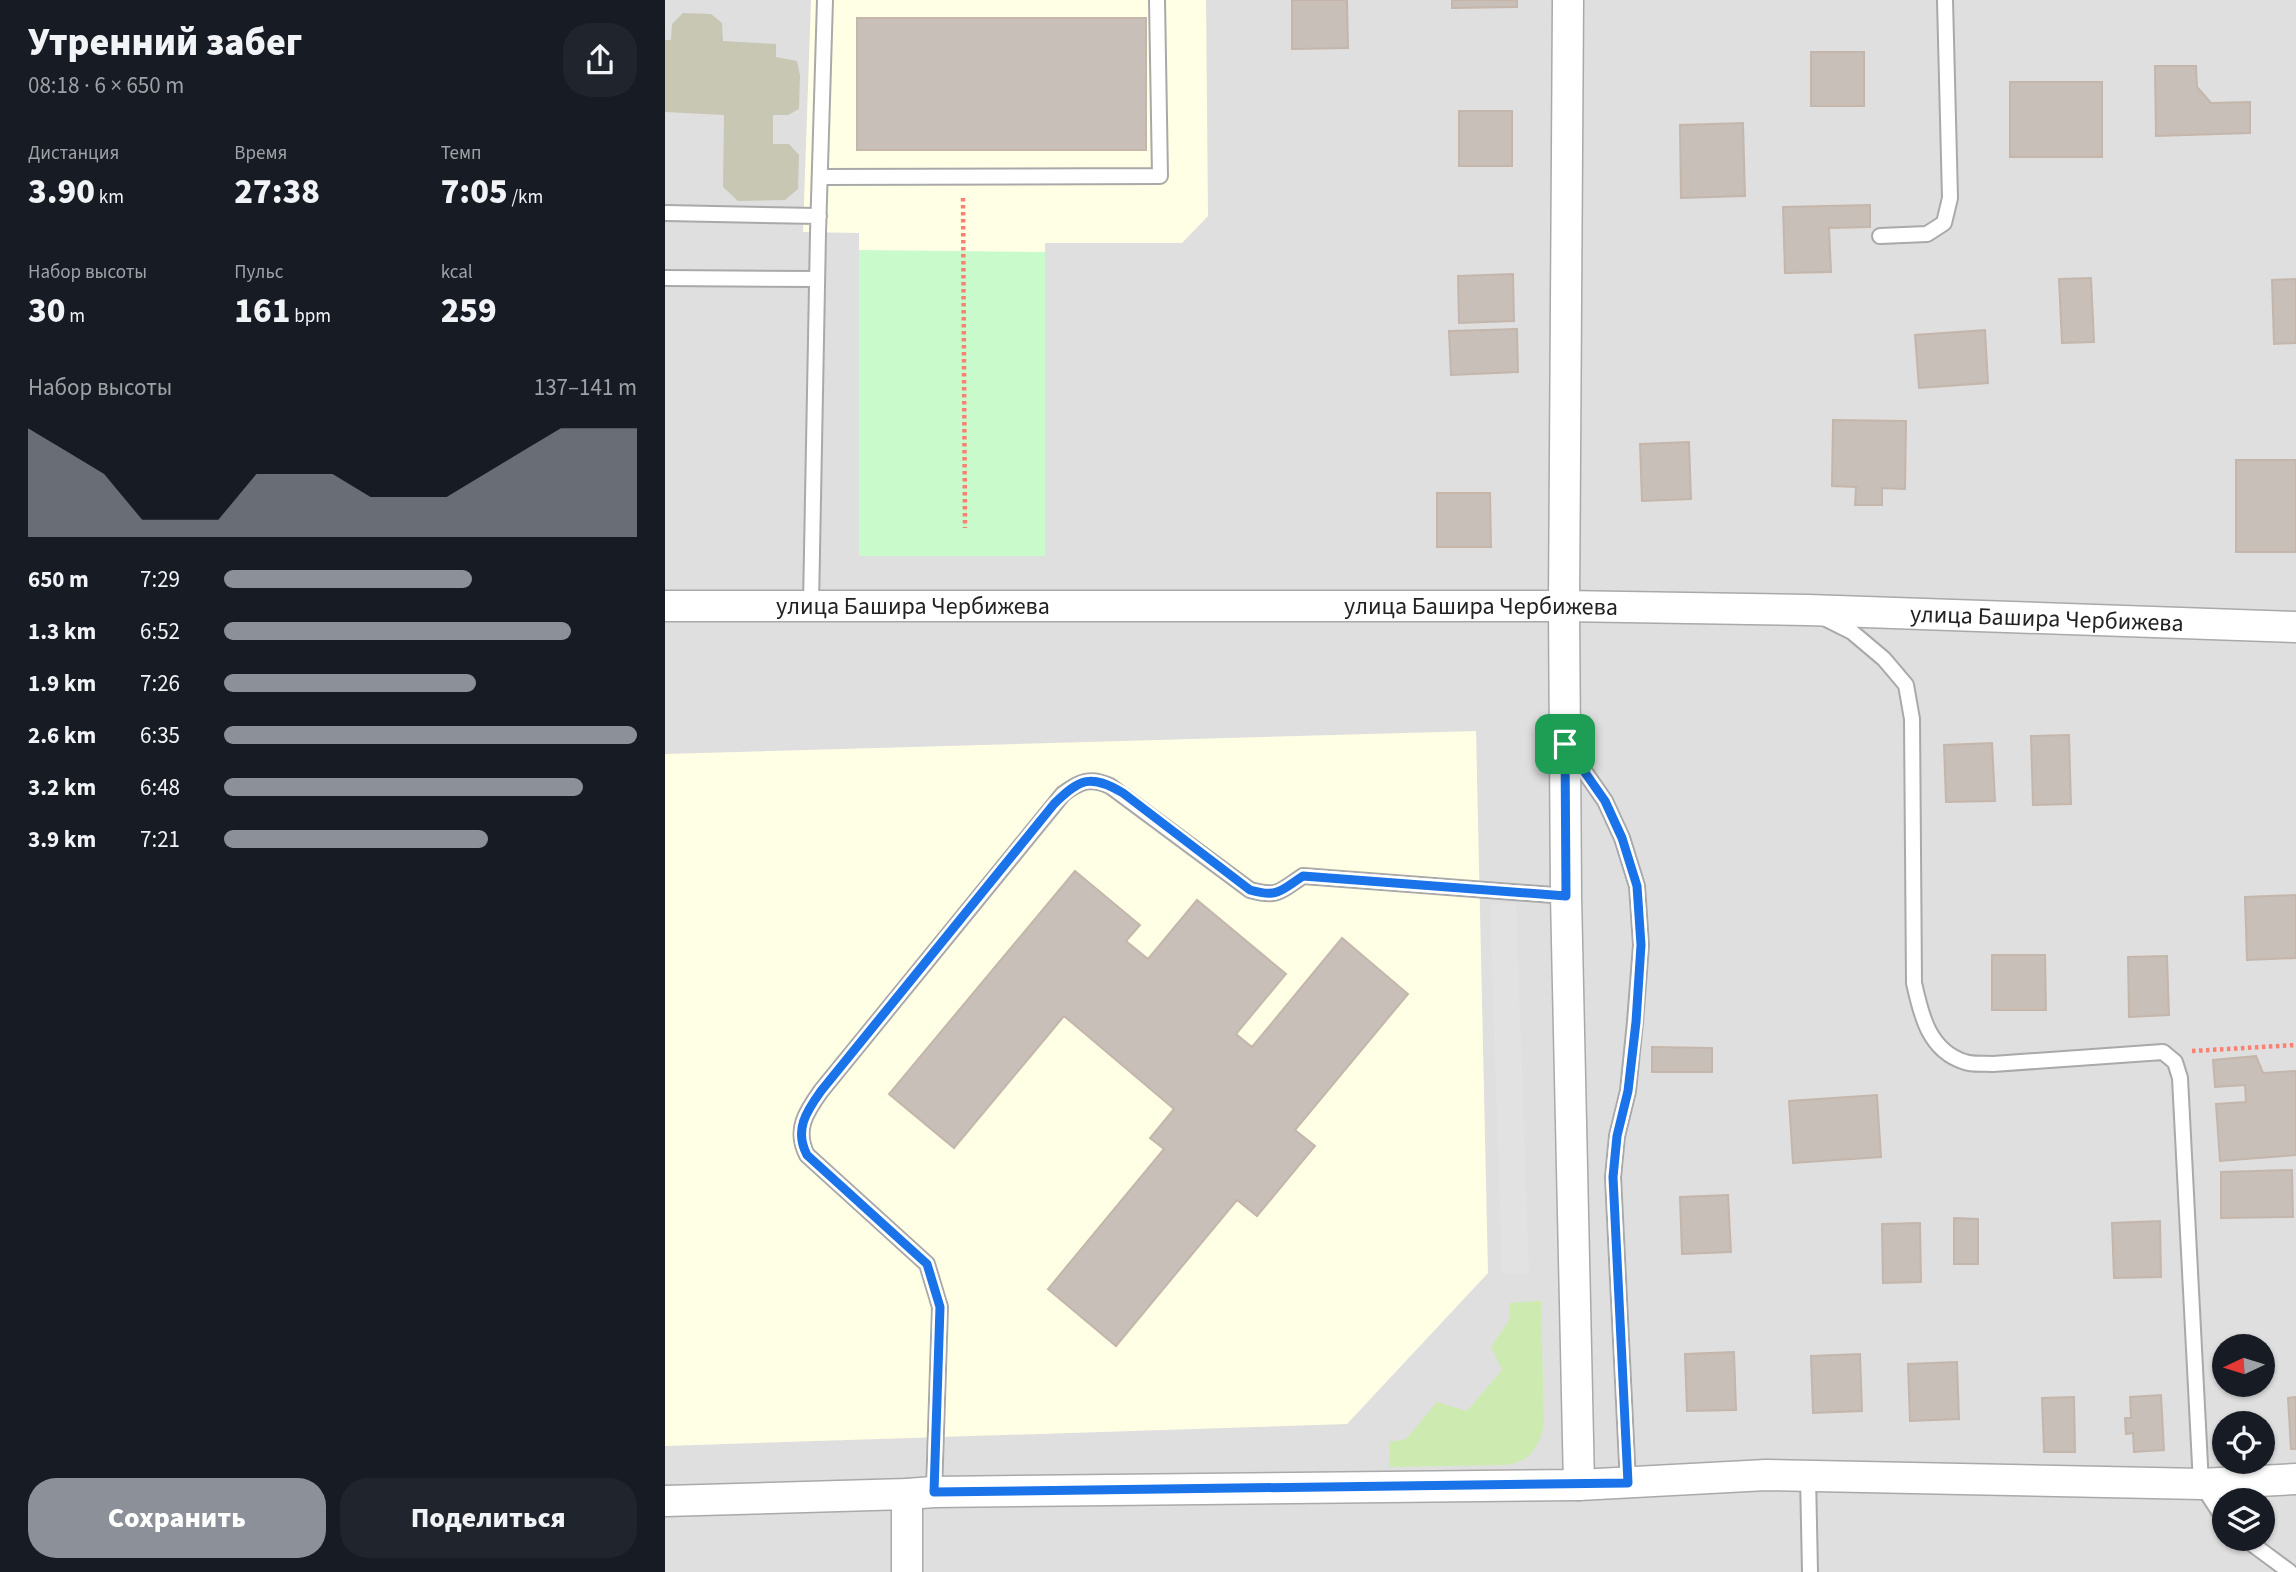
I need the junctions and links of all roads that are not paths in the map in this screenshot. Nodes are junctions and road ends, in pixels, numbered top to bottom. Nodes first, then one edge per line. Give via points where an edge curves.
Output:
1 (825, 0) edge
2 (1157, 0) edge
3 (1568, 0) edge
4 (1945, 0) edge
5 (820, 177) junction
6 (665, 213) edge
7 (819, 216) junction
8 (1880, 236) dead end
9 (665, 278) edge
10 (817, 279) junction
11 (665, 606) edge
12 (811, 606) junction
13 (1564, 606) junction
14 (1808, 610) junction
15 (2293, 625) edge
16 (1565, 744) junction
17 (1566, 896) junction
18 (1808, 1476) junction
19 (2296, 1479) edge
20 (1628, 1483) junction
21 (2201, 1484) junction
22 (1579, 1485) junction
23 (920, 1493) junction
24 (665, 1501) edge
25 (2212, 1501) edge
26 (2262, 1551) edge
27 (907, 1572) edge
28 (1810, 1572) edge
29 (2290, 1572) edge

1 - 5 lane
2 - 5 lane via 1160,176
3 - 13 street
4 - 8 lane via 1950,198 1944,223 1927,234
5 - 7 lane
6 - 7 lane
7 - 10 lane
9 - 10 lane
10 - 12 lane
11 - 12 street, улица Башира Чербижева
12 - 13 street, улица Башира Чербижева
13 - 14 street, улица Башира Чербижева
13 - 16 street
14 - 15 street, улица Башира Чербижева
14 - 21 lane via 1852,632 1906,685 1912,719 1914,983 1930,1036 1947,1053 1967,1063 2163,1052 2175,1062 2180,1078
16 - 17 street
16 - 20 lane via 1605,801 1637,886 1641,945 1636,1022 1613,1177
17 - 22 street
17 - 23 lane via 1303,876 1280,893 1264,894 1250,890 1110,786 1086,780 1063,794 821,1091 801,1129 807,1155 927,1264 940,1307
18 - 20 street
18 - 21 street
18 - 28 lane
19 - 21 street
20 - 22 street
21 - 25 lane
22 - 23 street
23 - 24 street
23 - 27 street
26 - 29 lane

